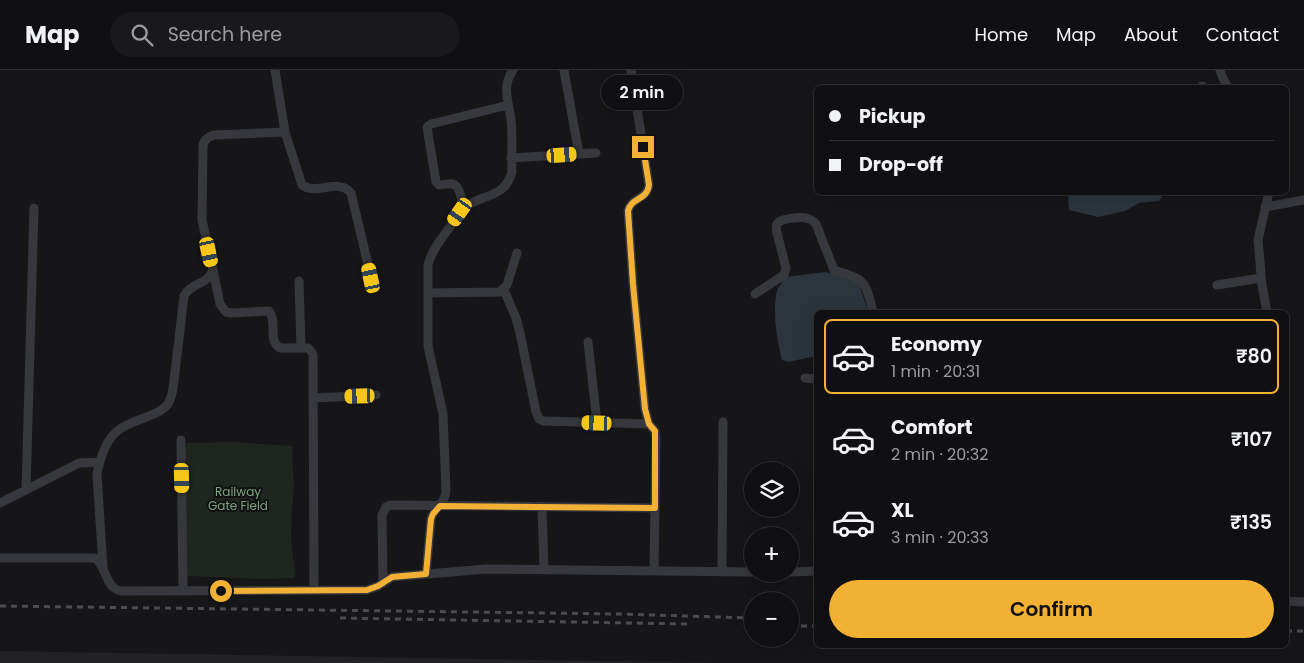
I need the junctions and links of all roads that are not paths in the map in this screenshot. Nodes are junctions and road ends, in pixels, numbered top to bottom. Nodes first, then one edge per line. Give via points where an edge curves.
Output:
1 (275, 70) edge
2 (513, 70) edge
3 (564, 70) edge
4 (631, 70) edge
5 (1220, 70) edge
6 (1226, 85) edge
7 (508, 105) junction
8 (285, 132) junction
9 (596, 153) dead end
10 (579, 154) junction
11 (512, 158) junction
12 (1268, 195) edge
13 (1304, 200) edge
14 (1266, 207) junction
15 (34, 208) dead end
16 (464, 208) junction
17 (517, 253) dead end
18 (213, 270) junction
19 (371, 278) dead end
20 (1262, 278) junction
21 (299, 281) dead end
22 (1217, 285) dead end
23 (504, 290) junction
24 (428, 293) junction
25 (755, 294) dead end
26 (872, 310) edge
27 (1267, 310) edge
28 (588, 342) dead end
29 (301, 348) junction
30 (805, 378) dead end
31 (814, 379) edge
32 (376, 395) dead end
33 (313, 398) junction
34 (723, 422) dead end
35 (597, 423) junction
36 (649, 424) junction
37 (182, 440) dead end
38 (100, 462) junction
39 (26, 490) junction
40 (0, 503) edge
41 (440, 506) junction
42 (542, 507) junction
43 (655, 508) junction
44 (0, 558) edge
45 (103, 568) junction
46 (544, 570) junction
47 (654, 571) junction
48 (722, 572) junction
49 (744, 572) edge
50 (799, 572) edge
51 (814, 572) edge
52 (426, 574) junction
53 (382, 583) junction
54 (314, 590) junction
55 (184, 591) junction
56 (1289, 601) edge
57 (1304, 602) edge

1 - 8 street
2 - 7 street via 508,78
3 - 10 street
4 - 36 street via 649,185 644,196 633,202 628,211 645,409
5 - 6 street
7 - 11 street
7 - 16 street via 427,127 436,182 455,185
8 - 18 street via 214,135 205,140 202,220
8 - 19 street via 302,185 312,189 341,186 351,193
9 - 10 street
10 - 11 street
11 - 16 street via 512,172 506,186
12 - 14 street
13 - 14 street
14 - 20 street via 1258,240
15 - 39 street
16 - 24 street via 430,257
17 - 23 street
18 - 29 street via 220,304 226,312 267,310 273,316 277,346
18 - 38 street via 209,278 192,287 184,296 173,389 168,403 158,412 118,430 111,437
20 - 22 street
20 - 27 street
21 - 29 street
23 - 24 street via 494,293
23 - 35 street via 516,318 539,419
24 - 41 street via 428,346 443,414 446,491
25 - 26 street via 784,274 786,268 777,223 803,217 816,224 834,270 860,280
28 - 35 street
29 - 33 street via 308,348 313,355
30 - 31 street
32 - 33 street
33 - 54 street
34 - 48 street
35 - 36 street
36 - 43 street via 656,437
37 - 55 street
38 - 39 street via 79,463
38 - 45 street via 97,474
39 - 40 street
41 - 42 street
41 - 52 street via 431,519
41 - 53 street via 386,507 382,515
42 - 43 street
42 - 46 street
43 - 47 street
44 - 45 street via 95,558
45 - 55 street via 116,590
46 - 47 street
46 - 52 street via 486,569
47 - 48 street
48 - 49 street
50 - 51 street
52 - 53 street via 392,577
53 - 54 street via 367,590
54 - 55 street
56 - 57 street

